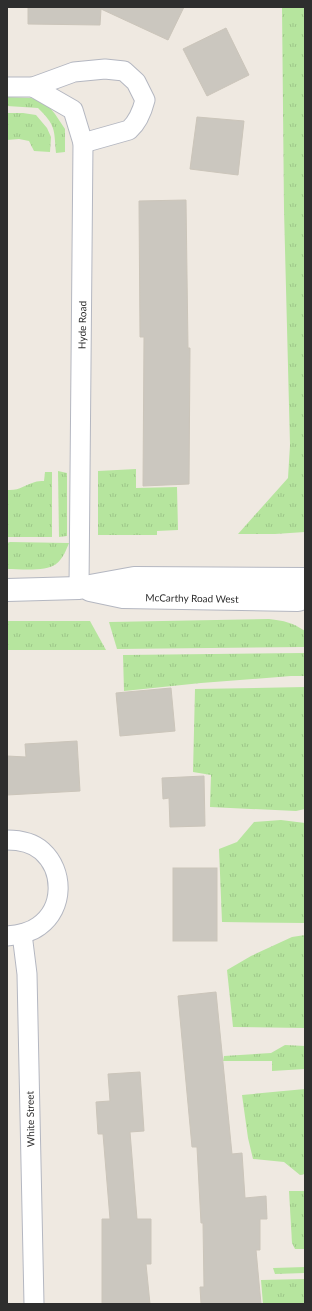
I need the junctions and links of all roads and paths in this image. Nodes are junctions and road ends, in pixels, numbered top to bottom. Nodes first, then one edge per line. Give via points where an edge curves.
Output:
1 (7, 87) edge
2 (34, 87) junction
3 (83, 143) junction
4 (305, 579) edge
5 (80, 588) junction
6 (7, 590) edge
7 (305, 598) edge
8 (7, 840) edge
9 (15, 935) edge
10 (34, 1304) edge

1 - 2 street
2 - 3 street, Hyde Road via 73,110
2 - 3 street via 74,72 106,69 124,71 136,82 145,100 134,126
3 - 5 street, Hyde Road
4 - 5 street, McCarthy Road West via 134,578
5 - 6 street, McCarthy Road West
5 - 7 street, McCarthy Road West via 123,597 298,600
8 - 9 street, White Street via 21,840 42,851 54,867 58,883 57,899 50,914 39,926
9 - 10 street, White Street via 27,974

